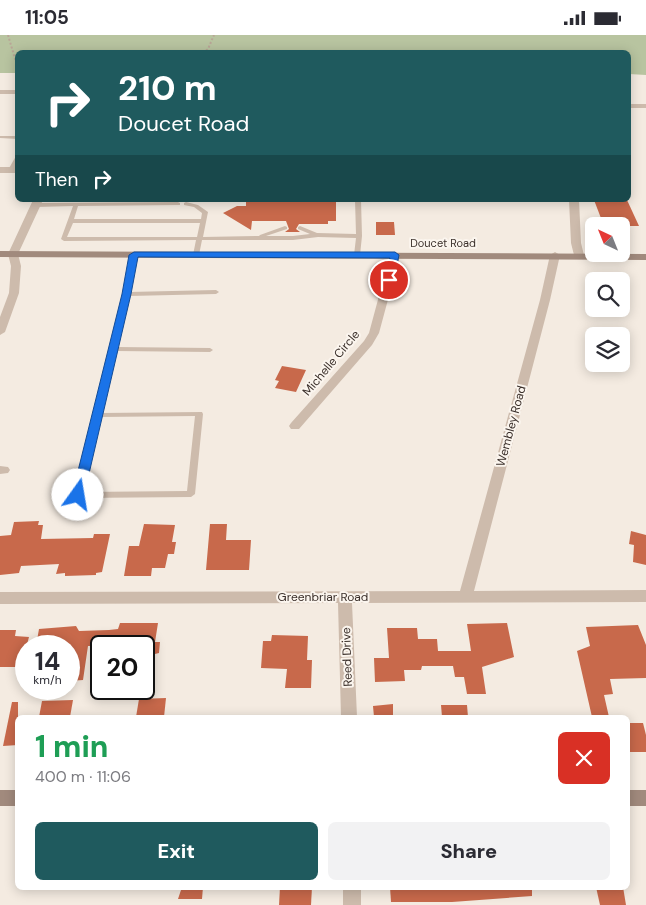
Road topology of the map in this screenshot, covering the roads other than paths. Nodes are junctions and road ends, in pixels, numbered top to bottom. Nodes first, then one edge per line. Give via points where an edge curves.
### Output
1 (0, 92) edge
2 (15, 92) edge
3 (631, 106) edge
4 (646, 106) edge
5 (0, 137) edge
6 (15, 138) edge
7 (0, 171) edge
8 (14, 171) edge
9 (358, 202) edge
10 (574, 202) edge
11 (37, 203) edge
12 (178, 204) dead end
13 (186, 204) dead end
14 (76, 205) junction
15 (70, 221) junction
16 (203, 221) junction
17 (285, 228) dead end
18 (300, 228) dead end
19 (318, 235) junction
20 (359, 236) junction
21 (258, 238) junction
22 (199, 239) junction
23 (0, 254) edge
24 (13, 254) junction
25 (134, 255) junction
26 (196, 255) junction
27 (357, 255) junction
28 (395, 255) junction
29 (555, 255) junction
30 (579, 255) junction
31 (646, 257) edge
32 (216, 291) dead end
33 (126, 294) junction
34 (0, 331) edge
35 (113, 349) junction
36 (210, 350) dead end
37 (97, 415) junction
38 (296, 425) dead end
39 (466, 596) junction
40 (646, 596) edge
41 (345, 597) junction
42 (0, 598) edge
43 (349, 715) edge
44 (630, 798) edge
45 (646, 798) edge
46 (0, 799) edge
47 (15, 799) edge
48 (352, 890) edge
49 (352, 905) edge

1 - 2 street
3 - 4 street
5 - 6 lane
7 - 8 street
9 - 20 lane
10 - 30 street
11 - 14 lane
11 - 24 street
12 - 14 lane
13 - 16 lane via 203,210
14 - 15 lane
15 - 16 lane
15 - 22 lane via 64,239
16 - 22 lane
17 - 21 lane
18 - 19 lane
19 - 20 lane
19 - 21 lane
20 - 27 lane
21 - 22 lane
22 - 26 lane
23 - 24 street, Doucet Road
24 - 25 street, Doucet Road
24 - 34 street via 16,266 14,293
25 - 26 street, Doucet Road
25 - 33 lane
26 - 27 street, Doucet Road
27 - 28 street, Doucet Road
28 - 29 street, Doucet Road
28 - 38 street, Michelle Circle via 374,333
29 - 30 street, Doucet Road
29 - 39 street, Wembley Road
30 - 31 street, Doucet Road
32 - 33 lane
33 - 35 lane
35 - 36 lane
35 - 37 lane
37 - 37 lane via 78,495 191,494 199,414
39 - 40 street, Greenbriar Road
39 - 41 street, Greenbriar Road
41 - 42 street, Greenbriar Road
41 - 43 street, Reed Drive
44 - 45 street
46 - 47 street
48 - 49 street

